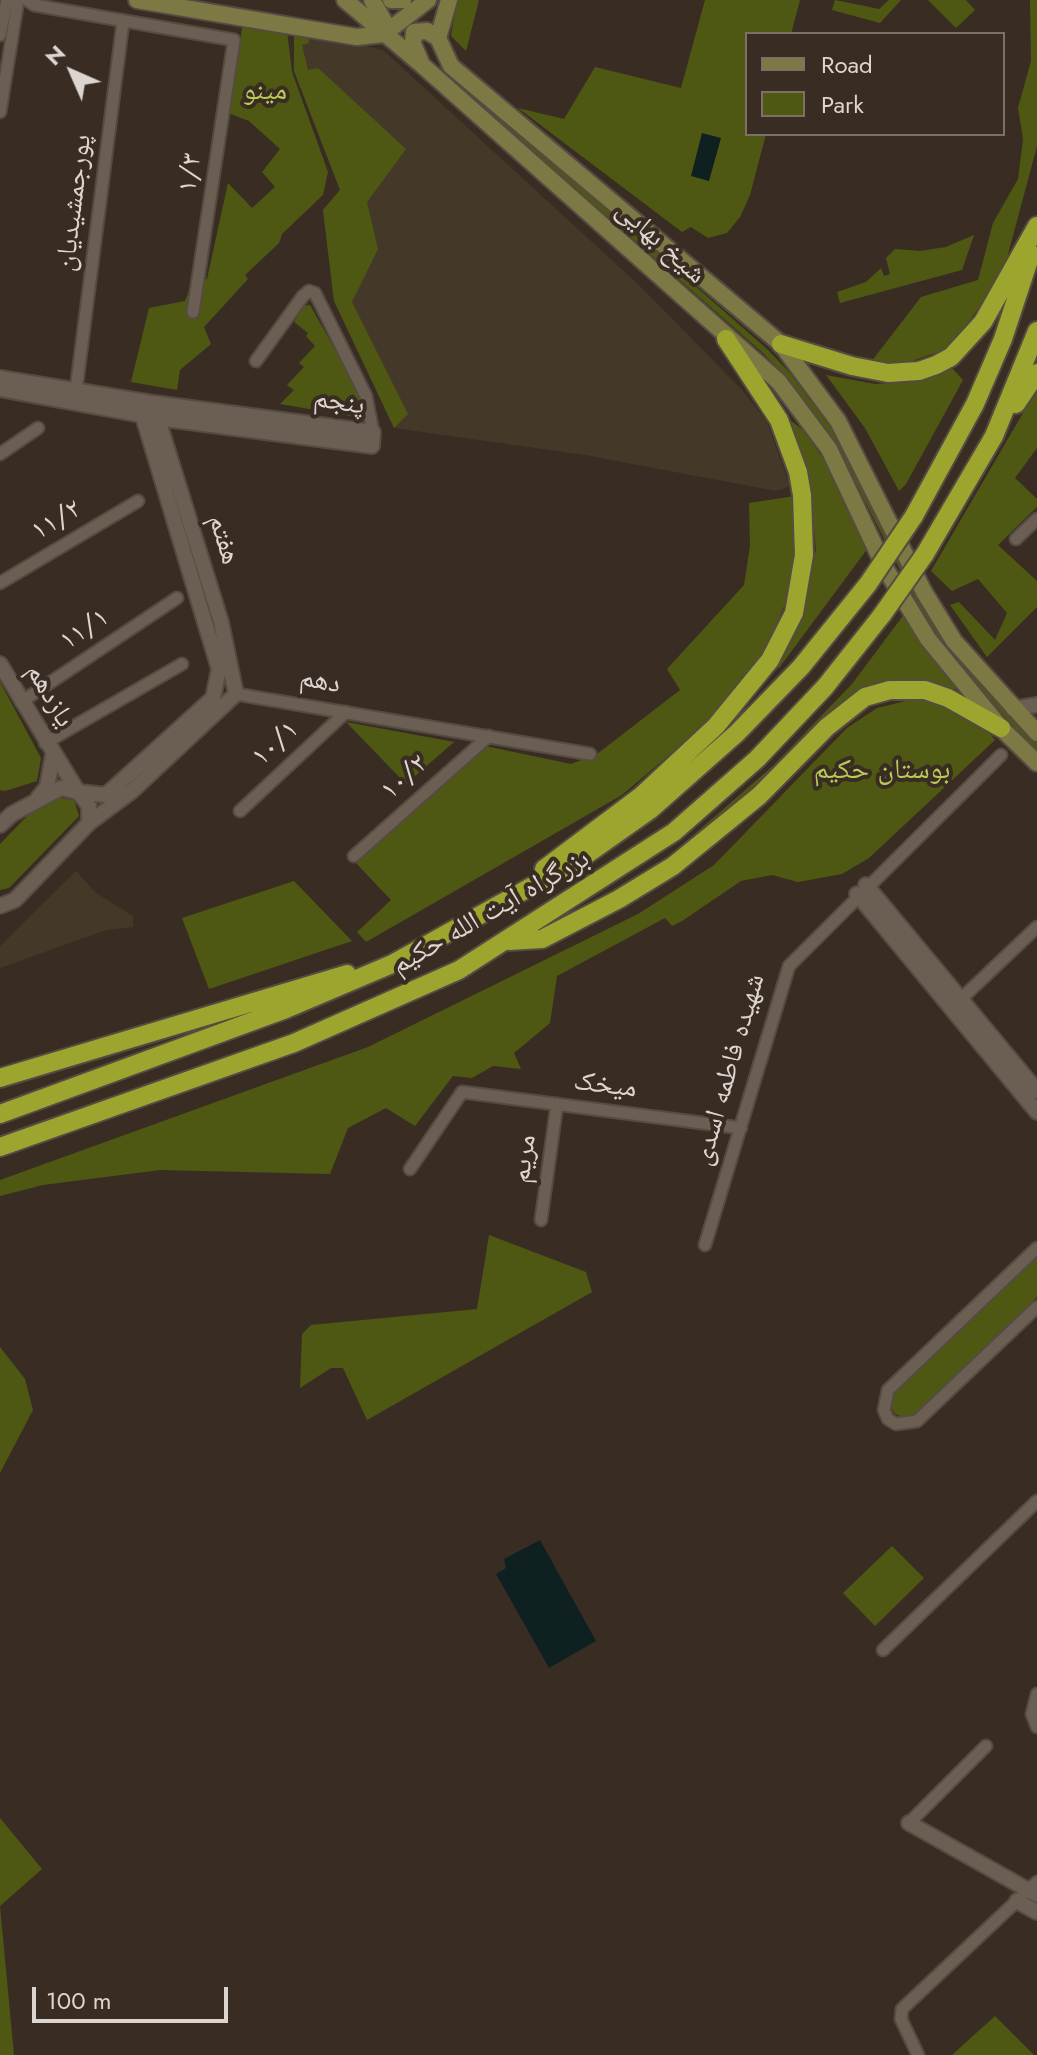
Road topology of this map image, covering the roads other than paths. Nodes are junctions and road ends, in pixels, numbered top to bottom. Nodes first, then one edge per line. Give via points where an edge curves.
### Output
1 (7, 0) edge
2 (18, 0) edge
3 (27, 0) edge
4 (137, 0) edge
5 (345, 0) edge
6 (372, 0) edge
7 (391, 0) edge
8 (403, 0) edge
9 (428, 0) edge
10 (449, 0) edge
11 (123, 22) junction
12 (384, 34) junction
13 (0, 35) edge
14 (438, 38) junction
15 (422, 65) junction
16 (0, 112) edge
17 (1037, 226) edge
18 (1037, 233) edge
19 (193, 312) dead end
20 (1037, 331) edge
21 (726, 339) junction
22 (781, 344) junction
23 (256, 361) dead end
24 (1037, 373) edge
25 (0, 378) edge
26 (0, 389) edge
27 (76, 390) junction
28 (146, 402) junction
29 (151, 417) junction
30 (38, 428) dead end
31 (373, 432) junction
32 (994, 436) junction
33 (0, 454) edge
34 (138, 501) dead end
35 (1037, 519) edge
36 (1016, 539) dead end
37 (0, 583) edge
38 (177, 598) dead end
39 (0, 664) edge
40 (182, 664) dead end
41 (218, 688) junction
42 (236, 694) junction
43 (21, 702) junction
44 (1037, 705) edge
45 (1013, 709) junction
46 (346, 712) junction
47 (1001, 728) junction
48 (1037, 733) edge
49 (489, 736) junction
50 (49, 749) junction
51 (590, 754) dead end
52 (1001, 755) dead end
53 (1037, 763) edge
54 (78, 792) junction
55 (37, 800) junction
56 (240, 811) dead end
57 (89, 823) junction
58 (0, 825) edge
59 (354, 856) dead end
60 (862, 890) junction
61 (15, 900) junction
62 (506, 902) junction
63 (0, 906) edge
64 (0, 918) edge
65 (1037, 927) edge
66 (506, 941) junction
67 (392, 964) junction
68 (961, 999) junction
69 (980, 1032) junction
70 (0, 1078) edge
71 (1037, 1091) edge
72 (557, 1104) junction
73 (1037, 1112) edge
74 (0, 1114) edge
75 (741, 1128) junction
76 (0, 1147) edge
77 (410, 1169) dead end
78 (541, 1220) dead end
79 (705, 1245) dead end
80 (1037, 1248) edge
81 (1037, 1307) edge
82 (1037, 1501) edge
83 (883, 1650) dead end
84 (1037, 1694) edge
85 (1037, 1727) edge
86 (986, 1746) dead end
87 (909, 1823) joint
88 (1030, 1892) edge
89 (1037, 1912) edge
90 (918, 2055) edge

1 - 13 street
2 - 16 street
3 - 11 street
4 - 12 main road via 357,37
5 - 12 main road, شیخ بهایی
6 - 12 main road via 380,10
7 - 8 main road
9 - 12 main road
10 - 14 main road
11 - 19 street, ۱/۳ via 234,40
11 - 27 street, پورجمشیدیان
12 - 15 main road, شیخ بهایی
14 - 15 main road via 427,31 414,32
14 - 22 main road, شیخ بهایی via 451,66
15 - 21 main road, شیخ بهایی
17 - 22 highway via 983,322 951,357 936,365 888,373
18 - 62 highway, بزرگراه آیت الله حکیم, bridge via 975,404 914,516 868,584 801,667 695,772 610,840
20 - 32 highway
21 - 47 main road, شیخ بهایی via 779,382 816,427 885,568 928,639
21 - 62 highway via 779,420 798,472 804,540 794,613 770,660 716,726 641,796
22 - 45 main road, شیخ بهایی via 838,421 954,641
23 - 31 street via 303,296 315,293 366,396
24 - 32 highway
25 - 27 street, پنجم
26 - 29 street
27 - 28 street, پنجم
28 - 29 street, هفتم
28 - 31 street, پنجم
29 - 31 street, پنجم via 372,446
29 - 41 street, هفتم via 216,656
29 - 42 street, هفتم via 221,622
30 - 33 street
32 - 66 highway, بزرگراه آیت الله حکیم, bridge via 925,554 882,615 825,687 757,759 674,832
34 - 37 street, ۱۱/۲
35 - 36 street
38 - 43 street, ۱۱/۱
39 - 43 street, یازدهم
40 - 50 street
41 - 42 street
41 - 54 street via 106,795
42 - 46 street, دهم
42 - 57 street via 132,791
43 - 50 street, یازدهم
44 - 45 street
45 - 48 main road, شیخ بهایی
46 - 49 street, دهم
46 - 56 street, ۱۰/۱
47 - 53 main road, شیخ بهایی
47 - 66 highway via 925,690 890,690 865,697 827,727 759,796 673,866 542,939
49 - 51 street, دهم
49 - 59 street, ۱۰/۲
50 - 54 street, یازدهم
50 - 55 street via 47,787
52 - 60 street, شهیده فاطمه اسدی
54 - 55 street via 61,788
54 - 57 street, یازدهم via 89,806
55 - 58 street
57 - 61 street
60 - 68 street
60 - 69 street
60 - 75 street, شهیده فاطمه اسدی via 789,966
61 - 63 street
61 - 64 street
62 - 67 highway, بزرگراه آیت الله حکیم
65 - 68 street
66 - 76 highway, بزرگراه آیت الله حکیم via 459,970 294,1043
67 - 70 highway via 313,982
67 - 74 highway, بزرگراه آیت الله حکیم via 286,1009
68 - 69 street
69 - 71 street
69 - 73 street
72 - 75 street, میخک
72 - 77 street, میخک via 462,1092
72 - 78 street, مریم
75 - 79 street, شهیده فاطمه اسدی
80 - 81 street via 888,1390 888,1419 896,1424 917,1421
82 - 83 street
84 - 85 street via 1032,1714
86 - 87 street
87 - 88 street
88 - 89 street
88 - 90 street via 902,2009

